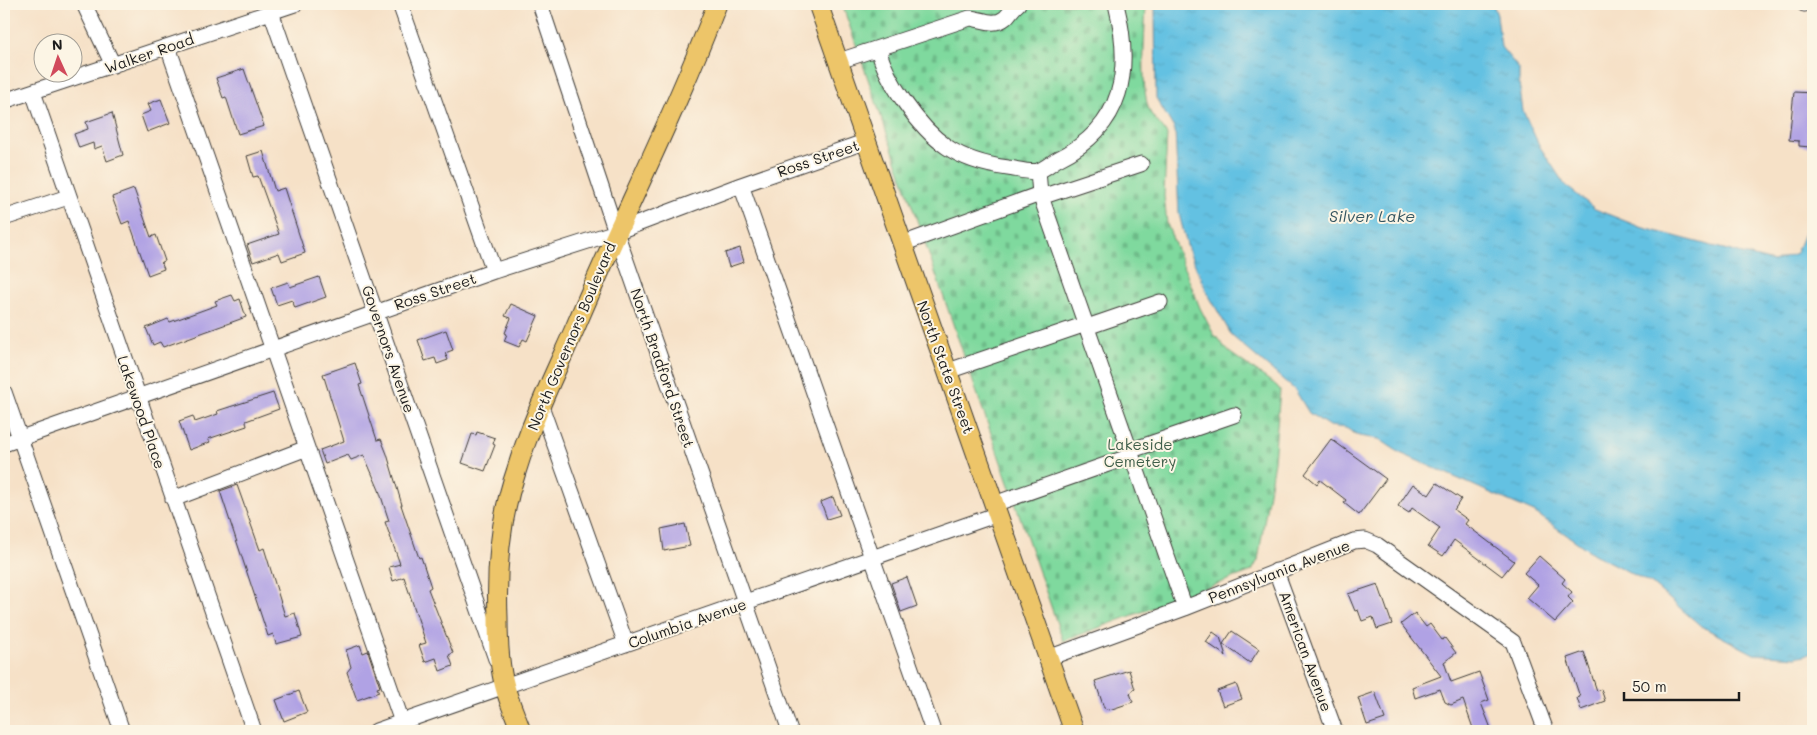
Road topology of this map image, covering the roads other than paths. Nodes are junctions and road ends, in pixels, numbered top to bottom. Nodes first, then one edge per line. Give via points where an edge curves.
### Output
1 (84, 4) edge
2 (295, 4) edge
3 (400, 4) edge
4 (540, 4) edge
5 (717, 4) edge
6 (818, 4) edge
7 (1018, 4) edge
8 (1116, 4) edge
9 (271, 12) junction
10 (168, 47) junction
11 (878, 49) junction
12 (839, 61) junction
13 (113, 65) junction
14 (33, 92) junction
15 (4, 101) edge
16 (867, 141) junction
17 (1141, 164) dead end
18 (1038, 171) junction
19 (741, 184) junction
20 (68, 196) junction
21 (1041, 196) junction
22 (4, 218) edge
23 (616, 232) junction
24 (902, 244) junction
25 (494, 271) junction
26 (1160, 302) dead end
27 (377, 312) junction
28 (1087, 326) junction
29 (273, 349) junction
30 (948, 371) junction
31 (4, 392) edge
32 (137, 397) junction
33 (541, 406) junction
34 (1234, 414) dead end
35 (19, 438) junction
36 (4, 444) edge
37 (307, 448) junction
38 (1130, 454) junction
39 (173, 499) junction
40 (996, 509) junction
41 (872, 558) junction
42 (1276, 571) junction
43 (745, 602) junction
44 (1185, 608) junction
45 (626, 644) junction
46 (1048, 658) junction
47 (505, 686) junction
48 (402, 722) junction
49 (122, 731) edge
50 (254, 731) edge
51 (376, 731) edge
52 (521, 731) edge
53 (790, 731) edge
54 (932, 731) edge
55 (1074, 731) edge
56 (1335, 731) edge
57 (1546, 731) edge

1 - 13 street
2 - 9 street, Walker Road
3 - 25 street
4 - 23 street, North Bradford Street
5 - 23 main road, North Governors Boulevard via 677,102
6 - 12 main road, North State Street
7 - 11 street via 1005,19 997,22 970,18
8 - 18 street via 1123,30 1125,61 1124,76 1111,109 1081,146
9 - 10 street, Walker Road
9 - 27 street, Governors Avenue
10 - 13 street, Walker Road
10 - 29 street
11 - 12 street
11 - 18 street via 902,98 946,146 982,163
12 - 16 main road, North State Street
13 - 14 street, Walker Road
14 - 15 street, Walker Road
14 - 20 street, Lakewood Place
16 - 19 street, Ross Street
16 - 24 main road, North State Street
17 - 21 street
18 - 21 street
19 - 23 street, Ross Street
19 - 41 street
20 - 22 street
20 - 32 street, Lakewood Place
21 - 24 street
21 - 28 street
23 - 25 street, Ross Street
23 - 33 main road, North Governors Boulevard
23 - 43 street, North Bradford Street
24 - 30 main road, North State Street
25 - 27 street, Ross Street
26 - 28 street
27 - 29 street, Ross Street
27 - 47 street, Governors Avenue
28 - 30 street
28 - 38 street
29 - 32 street, Ross Street
29 - 37 street
30 - 40 main road, North State Street
31 - 35 street
32 - 35 street, Ross Street
32 - 39 street, Lakewood Place
33 - 45 street
33 - 47 main road, North Governors Boulevard via 515,472 500,549 498,622
34 - 38 street, Columbia Avenue
35 - 36 street, Ross Street
35 - 49 street
37 - 39 street
37 - 48 street
38 - 40 street, Columbia Avenue
38 - 44 street
39 - 50 street, Lakewood Place
40 - 41 street, Columbia Avenue
40 - 46 main road, North State Street
41 - 43 street, Columbia Avenue
41 - 54 street
42 - 44 street, Pennsylvania Avenue
42 - 56 street, American Avenue
42 - 57 street, Pennsylvania Avenue via 1354,541 1365,540 1377,545 1507,635 1513,642
43 - 45 street, Columbia Avenue
43 - 53 street, North Bradford Street
44 - 46 street, Pennsylvania Avenue
45 - 47 street, Columbia Avenue
46 - 55 main road, North State Street
47 - 48 street, Columbia Avenue
47 - 52 main road, North Governors Boulevard
48 - 51 street, Columbia Avenue

